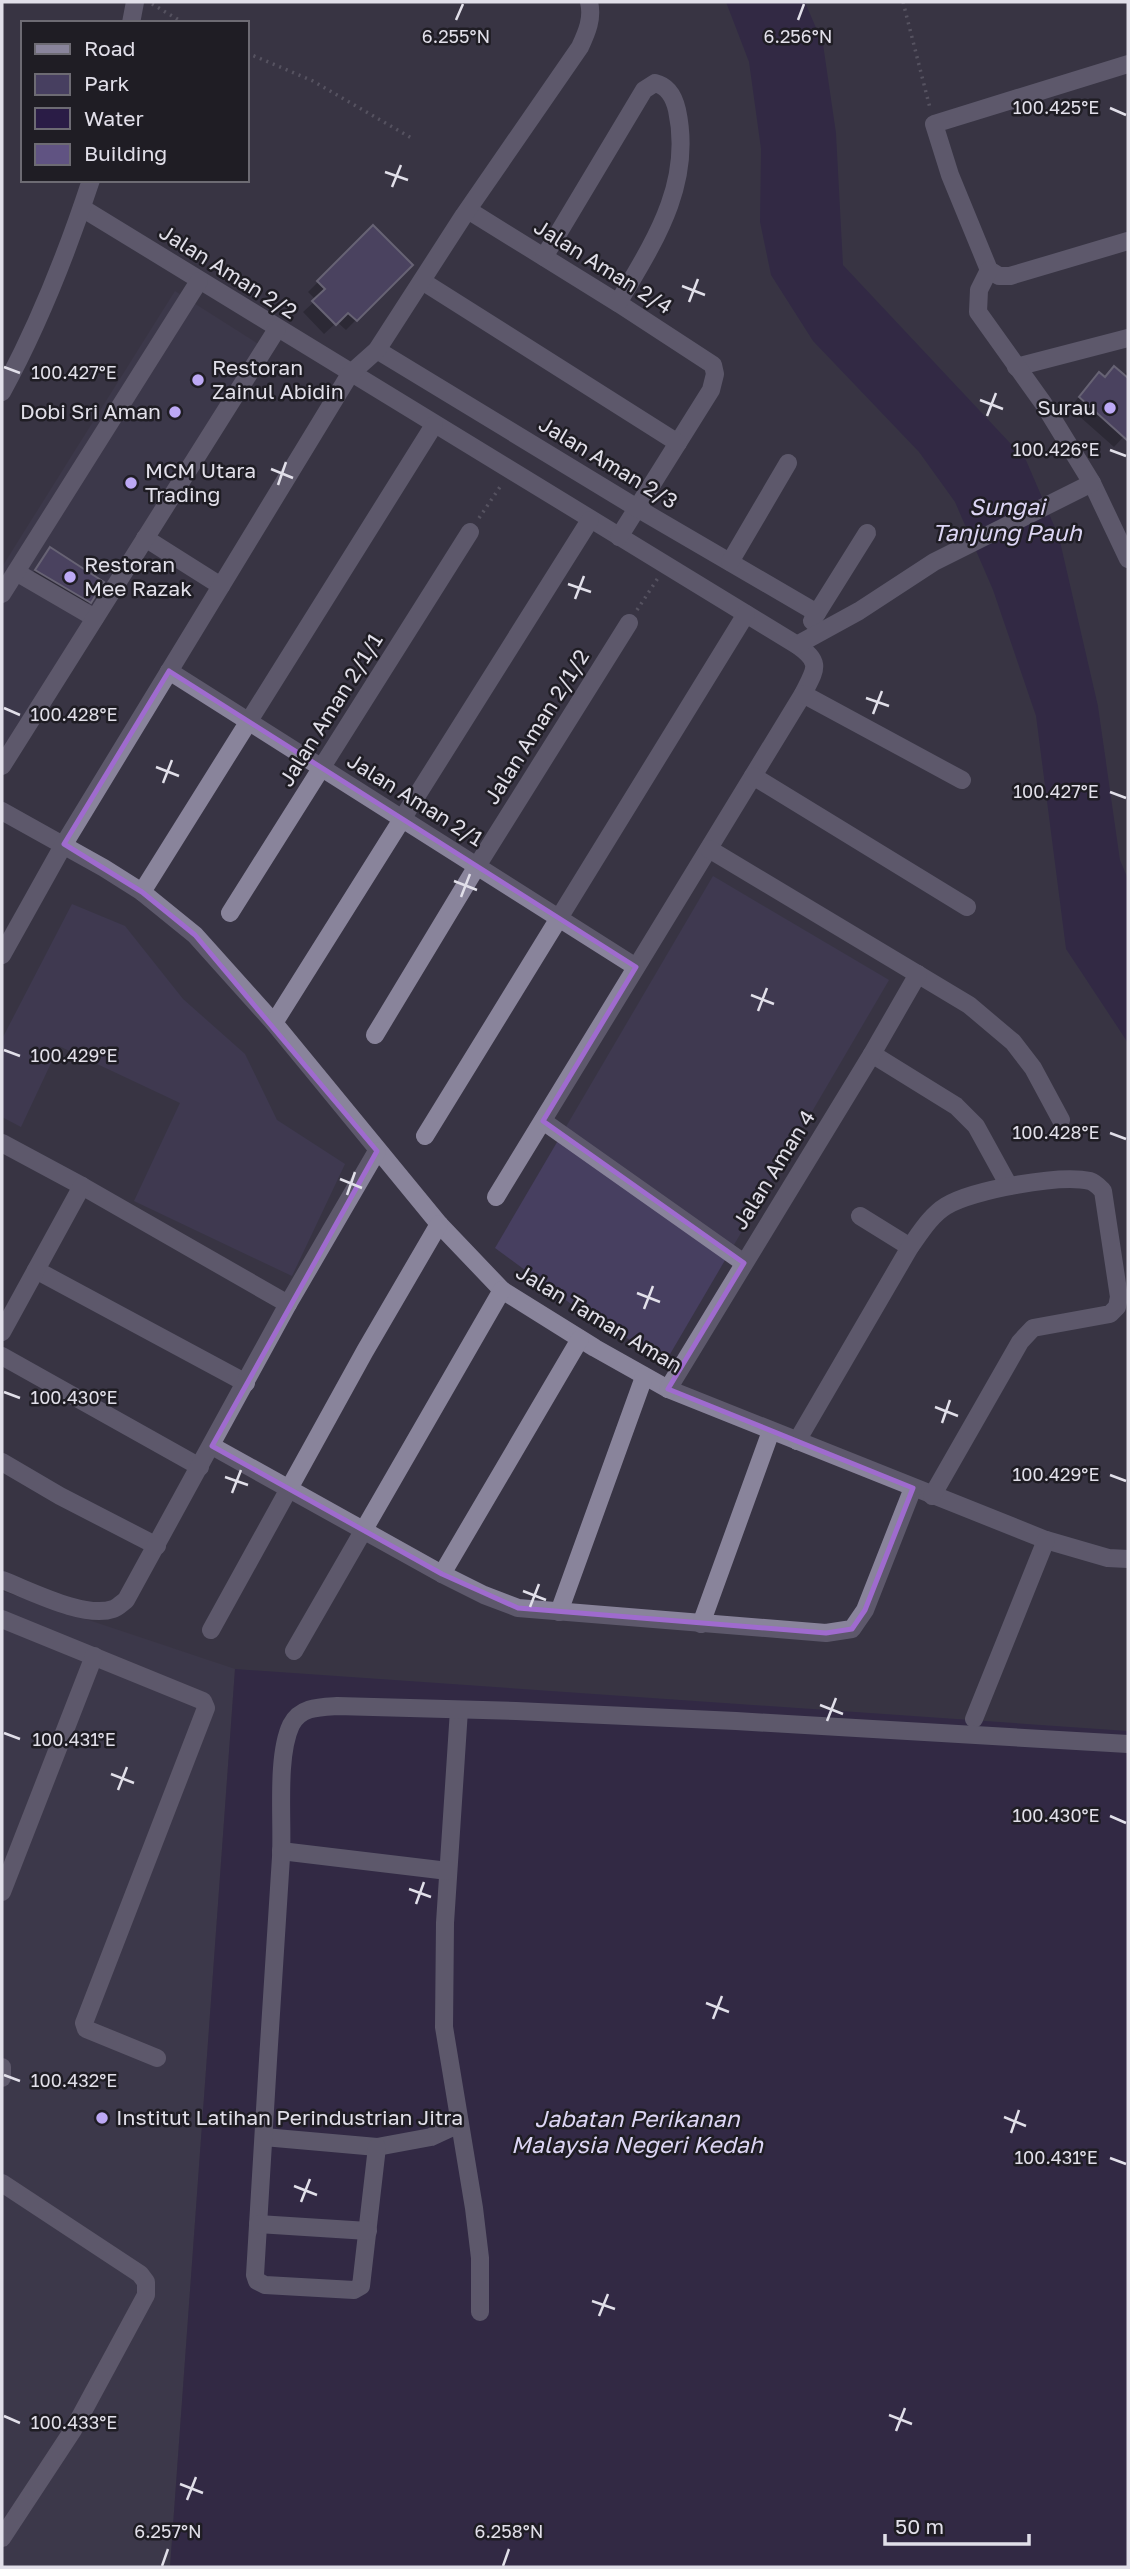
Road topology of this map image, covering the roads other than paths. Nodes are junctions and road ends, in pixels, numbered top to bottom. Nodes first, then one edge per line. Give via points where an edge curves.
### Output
1 (135, 2) edge
2 (589, 2) edge
3 (131, 21) edge
4 (1128, 64) edge
5 (90, 182) edge
6 (82, 208) junction
7 (468, 210) junction
8 (1128, 241) edge
9 (544, 257) junction
10 (989, 270) junction
11 (200, 281) junction
12 (422, 281) junction
13 (618, 303) junction
14 (277, 329) junction
15 (1128, 338) edge
16 (377, 350) junction
17 (1016, 367) junction
18 (350, 374) junction
19 (2, 392) edge
20 (434, 425) junction
21 (678, 443) junction
22 (788, 463) dead end
23 (1083, 486) junction
24 (638, 508) junction
25 (590, 520) junction
26 (470, 532) road end
27 (867, 533) dead end
28 (619, 537) junction
29 (145, 538) junction
30 (1128, 559) edge
31 (730, 562) junction
32 (16, 572) junction
33 (221, 586) junction
34 (2, 594) edge
35 (817, 613) junction
36 (746, 614) junction
37 (95, 618) junction
38 (629, 624) road end
39 (797, 645) junction
40 (169, 671) junction
41 (803, 694) junction
42 (249, 722) junction
43 (2, 766) edge
44 (321, 768) junction
45 (753, 776) junction
46 (962, 780) dead end
47 (2, 811) edge
48 (402, 819) junction
49 (64, 845) junction
50 (709, 849) junction
51 (477, 866) junction
52 (142, 892) junction
53 (967, 907) dead end
54 (230, 913) dead end
55 (559, 918) junction
56 (2, 955) edge
57 (636, 967) junction
58 (918, 974) junction
59 (274, 1023) junction
60 (375, 1035) dead end
61 (873, 1054) junction
62 (1061, 1120) dead end
63 (542, 1121) junction
64 (425, 1136) dead end
65 (2, 1144) edge
66 (377, 1151) junction
67 (82, 1186) junction
68 (1009, 1186) junction
69 (496, 1197) dead end
70 (860, 1216) dead end
71 (439, 1223) junction
72 (910, 1247) junction
73 (744, 1263) junction
74 (36, 1270) junction
75 (502, 1290) junction
76 (288, 1304) junction
77 (2, 1332) edge
78 (580, 1339) junction
79 (2, 1356) edge
80 (644, 1377) junction
81 (246, 1383) junction
82 (668, 1389) junction
83 (771, 1431) junction
84 (797, 1441) junction
85 (212, 1446) junction
86 (2, 1462) edge
87 (200, 1467) junction
88 (913, 1488) junction
89 (288, 1489) junction
90 (932, 1496) junction
91 (363, 1530) junction
92 (1046, 1540) junction
93 (157, 1546) junction
94 (1128, 1559) edge
95 (442, 1574) junction
96 (2, 1580) edge
97 (559, 1612) junction
98 (2, 1619) edge
99 (701, 1624) junction
100 (211, 1630) dead end
101 (294, 1651) dead end
102 (94, 1656) junction
103 (459, 1710) junction
104 (974, 1719) dead end
105 (1128, 1744) edge
106 (281, 1851) junction
107 (448, 1871) junction
108 (2, 1892) edge
109 (157, 2058) dead end
110 (2, 2067) edge
111 (2, 2078) edge
112 (460, 2124) junction
113 (264, 2137) junction
114 (377, 2147) junction
115 (2, 2183) edge
116 (258, 2224) junction
117 (368, 2231) junction
118 (480, 2312) dead end
119 (2, 2538) edge

1 - 3 street
2 - 7 street via 588,29 580,47
4 - 10 street via 934,124
5 - 6 street
6 - 11 street, Jalan Aman 2/2
6 - 19 street via 47,298
7 - 9 street, Jalan Aman 2/4
7 - 12 street
8 - 10 street via 1010,276
9 - 13 street, Jalan Aman 2/4
9 - 13 street via 644,90 654,83 666,87 679,122 674,195 661,228
10 - 17 street via 979,290 978,312
11 - 14 street, Jalan Aman 2/2
11 - 32 street
12 - 16 street
12 - 21 street
13 - 21 street, Jalan Aman 2/4 via 713,365 711,390
14 - 18 street, Jalan Aman 2/2
14 - 29 street
15 - 17 street
16 - 18 street
16 - 24 street, Jalan Aman 2/3
17 - 23 street via 1043,403
18 - 20 street, Jalan Aman 2/2
18 - 33 street
20 - 25 street, Jalan Aman 2/2
20 - 42 street
21 - 24 street
22 - 31 street
23 - 30 street
23 - 39 street via 934,562
24 - 28 street
24 - 31 street, Jalan Aman 2/3
25 - 28 street, Jalan Aman 2/2
25 - 48 street
26 - 44 street, Jalan Aman 2/1/1
27 - 35 street
28 - 36 street, Jalan Aman 2/2
29 - 33 street
29 - 37 street
31 - 35 street, Jalan Aman 2/3
32 - 34 street
32 - 37 street
33 - 40 street
35 - 39 street
36 - 39 street, Jalan Aman 2/2
36 - 55 street
37 - 43 street
38 - 51 street, Jalan Aman 2/1/2
39 - 41 street via 816,663
40 - 42 street, Jalan Aman 2/1
40 - 49 street
41 - 45 street
41 - 46 street
42 - 44 street, Jalan Aman 2/1
42 - 52 street
44 - 48 street, Jalan Aman 2/1
44 - 54 street, Jalan Aman 2/1/1
45 - 50 street
45 - 53 street
47 - 49 street, Jalan Taman Aman
48 - 51 street, Jalan Aman 2/1
48 - 59 street
49 - 52 street, Jalan Taman Aman
49 - 56 street
50 - 57 street
50 - 58 street
51 - 55 street, Jalan Aman 2/1
51 - 60 street, Jalan Aman 2/1/2
52 - 59 street, Jalan Taman Aman via 195,935
55 - 57 street, Jalan Aman 2/1
55 - 64 street
57 - 63 street
58 - 61 street, Jalan Aman 4
58 - 62 street via 968,1005 1013,1042
59 - 66 street, Jalan Taman Aman
61 - 68 street via 963,1112 976,1126
61 - 73 street, Jalan Aman 4
63 - 69 street
63 - 73 street
65 - 67 street
66 - 71 street, Jalan Taman Aman
66 - 76 street
67 - 74 street
67 - 76 street
68 - 72 street via 943,1207
68 - 90 street via 1070,1179 1097,1185 1103,1191 1117,1307 1110,1314 1034,1328 1020,1342
70 - 72 street
71 - 75 street, Jalan Taman Aman
71 - 89 street
72 - 84 street
73 - 82 street, Jalan Aman 4
74 - 77 street
74 - 81 street
75 - 78 street, Jalan Taman Aman
75 - 91 street
76 - 81 street
78 - 80 street, Jalan Taman Aman
78 - 95 street
79 - 87 street
80 - 82 street, Jalan Taman Aman
80 - 97 street
81 - 85 street
82 - 83 street, Jalan Taman Aman
83 - 84 street, Jalan Taman Aman
83 - 99 street
84 - 88 street, Jalan Taman Aman
85 - 87 street
85 - 89 street
86 - 93 street
87 - 93 street
88 - 90 street, Jalan Taman Aman
88 - 99 street via 865,1610 852,1629 827,1633
89 - 91 street
89 - 100 street
90 - 92 street, Jalan Taman Aman
91 - 95 street
91 - 101 street
92 - 94 street, Jalan Taman Aman via 1108,1558
92 - 104 street
93 - 96 street via 126,1600 114,1609 82,1608
95 - 97 street via 519,1608
97 - 99 street
98 - 102 street
102 - 108 street
102 - 109 street via 203,1701 206,1708 84,2023 86,2029
103 - 105 street
103 - 106 street via 337,1706 302,1712 292,1723 284,1759
103 - 107 street
106 - 107 street
106 - 113 street
107 - 112 street via 444,2027
110 - 111 street
112 - 114 street via 431,2137
112 - 118 street via 480,2258
113 - 114 street
113 - 116 street
114 - 117 street
115 - 119 street via 140,2274 146,2295 73,2430
116 - 117 street
116 - 117 street via 255,2275 265,2285 354,2290 361,2286

